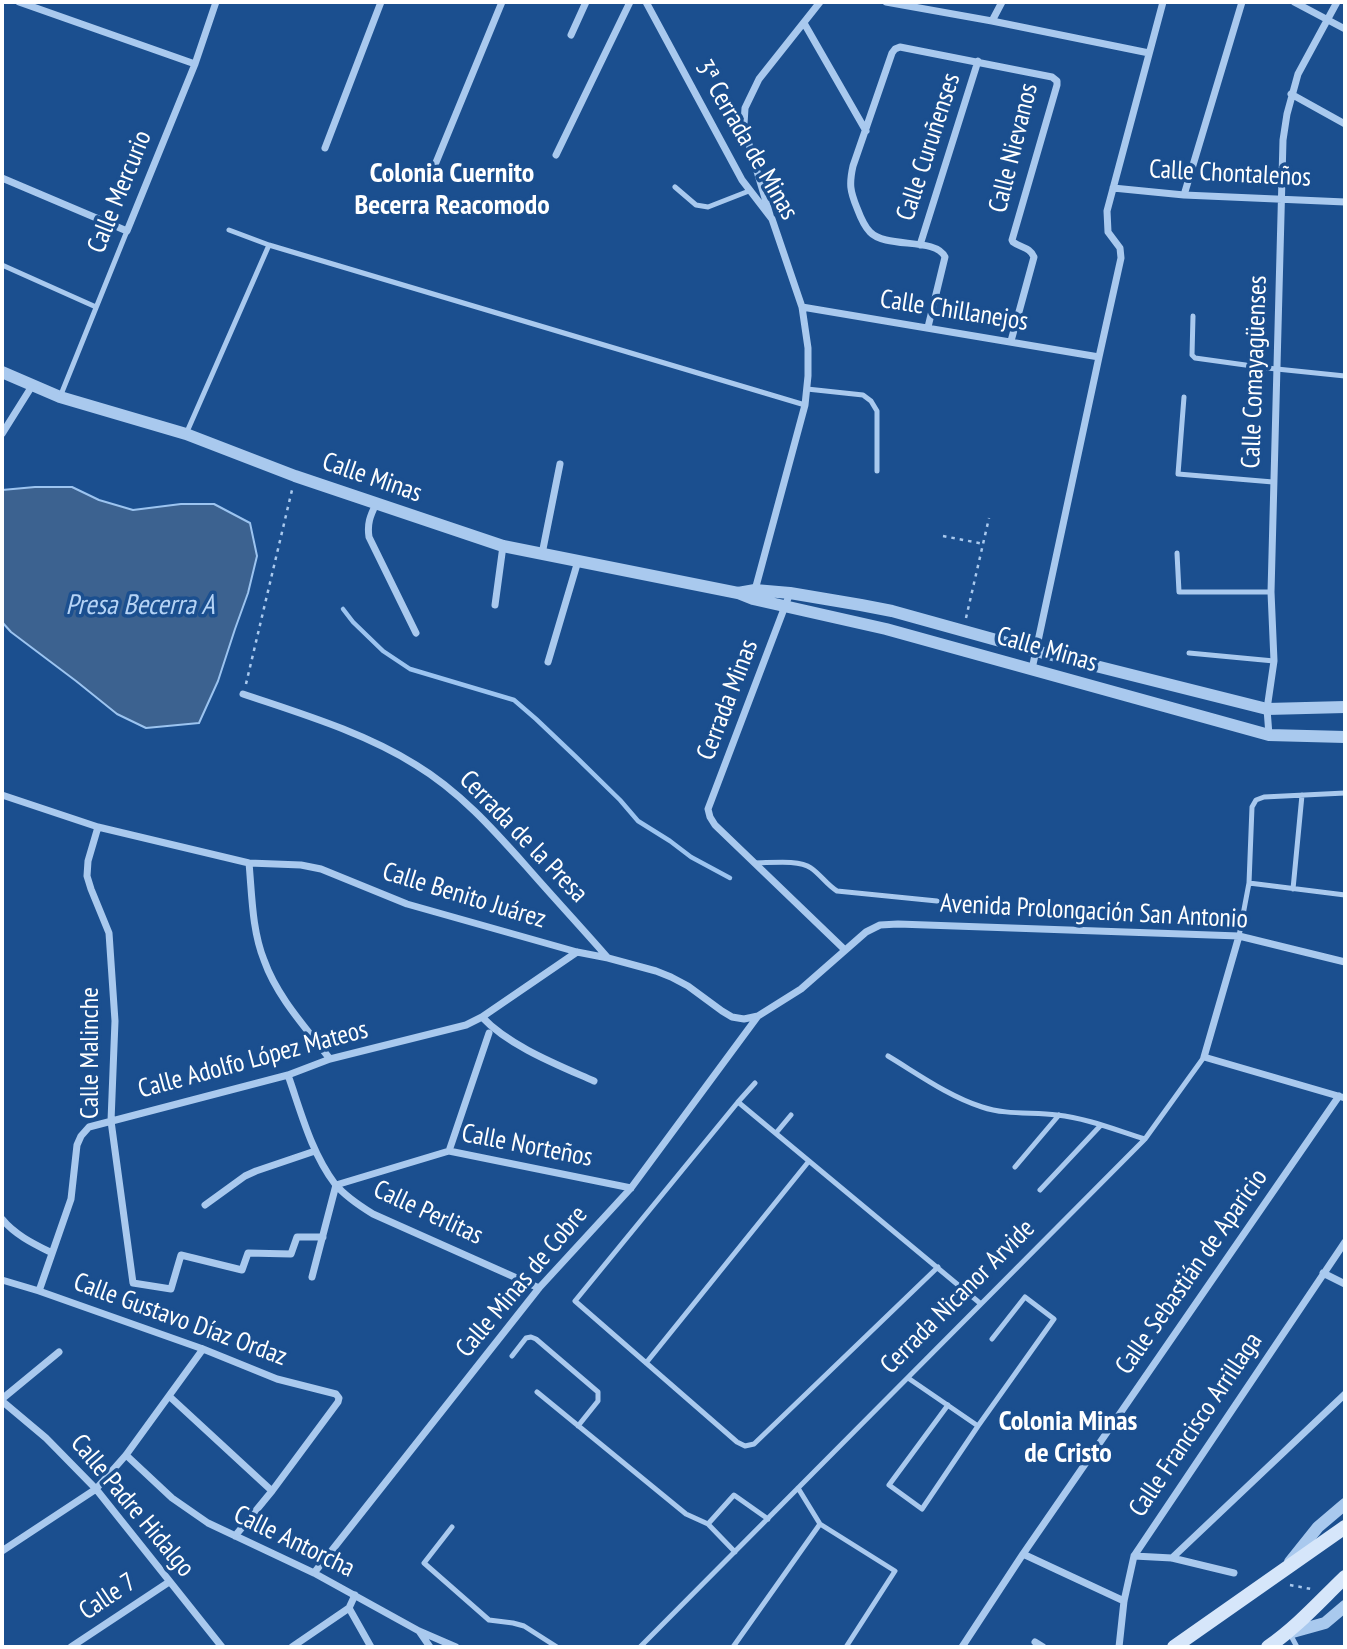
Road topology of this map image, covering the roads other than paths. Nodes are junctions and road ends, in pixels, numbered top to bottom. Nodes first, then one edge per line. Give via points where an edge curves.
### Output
1 (19, 2) edge
2 (216, 2) edge
3 (381, 2) edge
4 (502, 2) edge
5 (586, 2) edge
6 (630, 2) edge
7 (646, 2) edge
8 (820, 2) edge
9 (886, 2) edge
10 (1002, 2) edge
11 (1163, 2) edge
12 (1242, 2) edge
13 (1294, 2) edge
14 (1337, 2) edge
15 (905, 3) edge
16 (1328, 19) junction
17 (992, 21) junction
18 (803, 23) junction
19 (1345, 29) edge
20 (571, 34) dead end
21 (1149, 54) junction
22 (978, 61) junction
23 (195, 64) junction
24 (1291, 94) junction
25 (1345, 124) edge
26 (866, 131) junction
27 (325, 148) dead end
28 (556, 155) dead end
29 (430, 177) dead end
30 (2, 178) edge
31 (675, 187) dead end
32 (1113, 188) junction
33 (749, 191) junction
34 (1184, 195) junction
35 (1282, 199) junction
36 (1345, 202) edge
37 (772, 219) junction
38 (229, 230) dead end
39 (127, 231) junction
40 (920, 245) junction
41 (269, 246) junction
42 (2, 265) edge
43 (96, 307) junction
44 (802, 307) junction
45 (1193, 316) dead end
46 (928, 327) junction
47 (1012, 341) junction
48 (1098, 357) junction
49 (1276, 369) junction
50 (2, 372) edge
51 (1345, 376) edge
52 (32, 386) junction
53 (807, 388) junction
54 (60, 397) junction
55 (1184, 397) dead end
56 (805, 405) junction
57 (2, 434) edge
58 (186, 434) junction
59 (560, 464) dead end
60 (877, 471) dead end
61 (1273, 482) junction
62 (376, 504) junction
63 (503, 546) junction
64 (1177, 553) dead end
65 (542, 554) junction
66 (579, 561) junction
67 (755, 590) junction
68 (1271, 592) junction
69 (738, 593) junction
70 (788, 599) junction
71 (495, 604) dead end
72 (416, 634) dead end
73 (1036, 651) junction
74 (1189, 653) dead end
75 (1274, 661) junction
76 (548, 662) dead end
77 (1032, 669) junction
78 (243, 694) road end
79 (1345, 707) edge
80 (1268, 709) junction
81 (1269, 735) junction
82 (1345, 737) edge
83 (1345, 793) edge
84 (2, 795) edge
85 (1302, 795) junction
86 (98, 827) junction
87 (248, 863) junction
88 (754, 863) junction
89 (1249, 883) junction
90 (1293, 889) junction
91 (1345, 895) edge
92 (937, 901) dead end
93 (1239, 936) junction
94 (845, 950) junction
95 (578, 952) junction
96 (608, 958) junction
97 (1345, 961) edge
98 (758, 1016) junction
99 (482, 1017) junction
100 (489, 1033) dead end
101 (888, 1056) dead end
102 (1204, 1058) junction
103 (330, 1059) junction
104 (288, 1075) junction
105 (593, 1081) dead end
106 (755, 1083) dead end
107 (1342, 1097) edge
108 (738, 1102) junction
109 (790, 1115) dead end
110 (1059, 1115) junction
111 (111, 1121) junction
112 (1101, 1125) junction
113 (776, 1133) junction
114 (1145, 1139) junction
115 (315, 1151) junction
116 (449, 1151) junction
117 (809, 1161) junction
118 (1016, 1167) dead end
119 (336, 1185) junction
120 (631, 1188) junction
121 (1040, 1190) dead end
122 (205, 1205) dead end
123 (2, 1219) edge
124 (323, 1237) junction
125 (1345, 1242) edge
126 (52, 1253) junction
127 (938, 1267) junction
128 (1323, 1273) junction
129 (312, 1277) dead end
130 (2, 1280) edge
131 (1345, 1284) edge
132 (540, 1288) junction
133 (39, 1291) junction
134 (981, 1304) junction
135 (992, 1339) dead end
136 (203, 1349) junction
137 (60, 1352) dead end
138 (512, 1356) dead end
139 (646, 1363) junction
140 (908, 1378) junction
141 (537, 1392) dead end
142 (1345, 1394) edge
143 (169, 1396) junction
144 (2, 1400) edge
145 (948, 1405) junction
146 (578, 1426) junction
147 (978, 1426) junction
148 (126, 1455) junction
149 (798, 1488) junction
150 (96, 1489) junction
151 (272, 1491) junction
152 (1345, 1504) edge
153 (768, 1519) junction
154 (708, 1524) junction
155 (820, 1524) junction
156 (452, 1527) dead end
157 (1345, 1527) edge
158 (235, 1536) junction
159 (2, 1551) edge
160 (735, 1552) junction
161 (1023, 1554) junction
162 (1134, 1556) junction
163 (1171, 1558) junction
164 (314, 1573) junction
165 (1234, 1573) dead end
166 (1282, 1576) junction
167 (1345, 1577) edge
168 (169, 1582) junction
169 (355, 1595) junction
170 (1124, 1601) junction
171 (1345, 1606) edge
172 (349, 1608) junction
173 (419, 1630) junction
174 (1289, 1633) junction
175 (1035, 1642) dead end
176 (304, 1644) edge
177 (735, 1644) edge
178 (71, 1647) edge
179 (222, 1647) edge
180 (292, 1647) edge
181 (371, 1647) edge
182 (430, 1647) edge
183 (456, 1647) edge
184 (557, 1647) edge
185 (642, 1647) edge
186 (746, 1647) edge
187 (846, 1647) edge
188 (962, 1647) edge
189 (1043, 1647) edge
190 (1119, 1647) edge
191 (1174, 1647) edge
192 (1268, 1647) edge
193 (1297, 1647) edge

1 - 23 street
2 - 23 street, Calle Mercurio
3 - 27 street
4 - 29 street
5 - 20 street
6 - 28 street
7 - 33 street, 3ª Cerrada de Minas
8 - 18 street
9 - 15 street
10 - 17 street
11 - 21 street
12 - 34 street
13 - 16 street
14 - 16 street, Calle Comayagüenses
15 - 17 street
16 - 19 street
16 - 24 street, Calle Comayagüenses
17 - 21 street
18 - 26 street
18 - 37 street via 759,79 746,108 744,124
21 - 32 street
22 - 26 street, Calle Curuñenses via 895,49
22 - 40 street, Calle Curuñenses
22 - 47 street, Calle Nievanos via 1057,81 1012,240 1034,257
23 - 39 street, Calle Mercurio
24 - 25 street
24 - 35 street, Calle Comayagüenses via 1283,140
26 - 40 street, Calle Curuñenses via 850,179 850,191 863,221 879,239
30 - 39 street
31 - 33 lane via 696,205 708,207
32 - 34 street, Calle Chontaleños
32 - 48 street via 1107,224 1121,258
33 - 37 street, 3ª Cerrada de Minas
34 - 35 street, Calle Chontaleños
35 - 36 street, Calle Chontaleños
35 - 49 street, Calle Comayagüenses
37 - 44 street, 3ª Cerrada de Minas
38 - 41 lane
39 - 43 lane, Calle Mercurio
40 - 46 street, Calle Curuñenses via 939,249 945,257
41 - 56 lane
41 - 58 lane
42 - 43 lane
43 - 54 lane, Calle Mercurio
44 - 46 street, Calle Chillanejos
44 - 53 street, 3ª Cerrada de Minas
45 - 49 lane via 1195,358
46 - 47 street, Calle Chillanejos
47 - 48 street, Calle Chillanejos
48 - 73 street
49 - 51 lane
49 - 61 street, Calle Comayagüenses
50 - 52 street, Calle Minas
52 - 54 street, Calle Minas
52 - 57 street
53 - 56 street, 3ª Cerrada de Minas
53 - 60 lane via 872,401 877,411
54 - 58 street, Calle Minas
55 - 61 lane via 1178,474
56 - 67 street, 3ª Cerrada de Minas
58 - 62 street, Calle Minas
59 - 65 street
61 - 68 street, Calle Comayagüenses
62 - 63 street, Calle Minas
62 - 72 street via 369,518 369,537
63 - 65 street, Calle Minas
63 - 71 street
64 - 68 lane via 1179,592
65 - 66 street, Calle Minas
66 - 69 street, Calle Minas
66 - 76 street
67 - 69 street, Calle Minas
67 - 70 street, Calle Minas
68 - 75 street, Calle Comayagüenses
69 - 70 street, Calle Minas via 753,599
70 - 73 street, Calle Minas via 861,605
70 - 77 street, Calle Minas
70 - 88 street, Cerrada Minas via 708,809 715,825
73 - 77 street
73 - 80 street, Calle Minas
74 - 75 lane
75 - 80 street, Calle Comayagüenses
77 - 81 street, Calle Minas
78 - 96 street, Cerrada de la Presa via 329,723 418,766 458,795 496,833
79 - 80 street, Calle Minas
80 - 81 street, Calle Comayagüenses
81 - 82 street, Calle Minas
83 - 85 lane
84 - 86 street, Calle Benito Juárez
85 - 89 lane via 1256,800
85 - 90 lane
86 - 87 street, Calle Benito Juárez
86 - 111 street, Calle Malinche via 87,876 109,933 111,951 115,1021
87 - 95 street, Calle Benito Juárez via 321,869 407,904
87 - 103 street via 255,929 264,960 280,992
88 - 92 lane via 807,865 837,891
88 - 94 street
89 - 90 lane
89 - 93 lane
90 - 91 lane
93 - 94 street, Avenida Prolongación San Antonio via 898,924 880,925
93 - 97 street, Avenida Prolongación San Antonio
93 - 102 street, Cerrada Nicanor Arvide
94 - 98 street via 801,989
95 - 96 street, Calle Benito Juárez
95 - 99 street, Calle Adolfo López Mateos
96 - 98 street, Calle Benito Juárez via 671,977 732,1017
98 - 120 street, Calle Minas de Cobre
99 - 103 street, Calle Adolfo López Mateos
99 - 105 street via 493,1029 532,1052
100 - 116 street
101 - 110 lane via 960,1099 985,1108
102 - 107 street
102 - 114 lane, Cerrada Nicanor Arvide
103 - 104 street, Calle Adolfo López Mateos
104 - 111 street, Calle Adolfo López Mateos
104 - 115 street, Calle Perlitas
106 - 108 lane
107 - 161 street, Calle Sebastián de Aparicio
108 - 113 lane
108 - 139 lane via 575,1301
109 - 113 lane
110 - 112 lane
110 - 118 lane
111 - 124 street, Calle Malinche via 133,1283 171,1289 181,1255 242,1270 248,1253 291,1254 297,1237
111 - 126 street, Calle Adolfo López Mateos via 89,1127 81,1136 71,1199
112 - 114 lane
112 - 121 lane
113 - 117 lane
114 - 134 lane, Cerrada Nicanor Arvide
115 - 119 street, Calle Perlitas
115 - 122 street via 245,1176
116 - 119 street, Calle Norteños
116 - 120 street, Calle Norteños
117 - 127 lane
117 - 139 lane
119 - 124 street
119 - 132 street, Calle Perlitas via 373,1214
120 - 132 street, Calle Minas de Cobre
123 - 126 street via 23,1238
124 - 129 street
125 - 128 street, Calle Francisco Arrillaga
126 - 133 street, Calle Adolfo López Mateos
127 - 134 lane
127 - 139 lane via 754,1444 737,1442
128 - 131 street
128 - 162 street, Calle Francisco Arrillaga
130 - 133 street, Calle Gustavo Díaz Ordaz
132 - 164 street, Calle Minas de Cobre
133 - 136 street, Calle Gustavo Díaz Ordaz
134 - 140 lane, Cerrada Nicanor Arvide
135 - 147 lane via 1025,1297 1055,1319
136 - 143 street
136 - 151 street, Calle Gustavo Díaz Ordaz via 277,1379 332,1391 339,1398
137 - 144 street
138 - 146 lane via 526,1338 536,1339 598,1392 598,1401
140 - 145 lane
140 - 149 lane, Cerrada Nicanor Arvide
141 - 146 lane
142 - 163 street
143 - 148 street
143 - 151 street
144 - 150 street, Calle Padre Hidalgo
145 - 147 lane
145 - 147 lane via 889,1485 922,1509
146 - 154 lane via 686,1514
148 - 150 street
148 - 158 street, Calle Antorcha via 190,1512
149 - 153 lane, Cerrada Nicanor Arvide
149 - 155 lane
150 - 159 street
150 - 168 street, Calle Padre Hidalgo
151 - 158 street
152 - 166 street via 1318,1527
153 - 154 lane via 734,1495
153 - 160 lane, Cerrada Nicanor Arvide
154 - 160 lane
155 - 177 lane
155 - 187 lane via 895,1571
156 - 184 lane via 424,1563 489,1620 524,1626
157 - 166 main road
158 - 164 street, Calle Antorcha
160 - 185 lane, Cerrada Nicanor Arvide
161 - 170 street
161 - 188 street, Calle Sebastián de Aparicio
162 - 163 street
162 - 170 street, Calle Francisco Arrillaga
163 - 165 street
164 - 169 street, Calle Antorcha
166 - 191 main road
167 - 174 main road
168 - 178 street, Calle 7
168 - 179 street, Calle Padre Hidalgo
169 - 172 street
169 - 173 street, Calle Antorcha
170 - 190 street, Calle Francisco Arrillaga
171 - 174 street via 1325,1623
172 - 176 street
172 - 181 street
173 - 182 street
173 - 183 street, Calle Antorcha
174 - 192 main road
174 - 193 lane
175 - 189 street
176 - 180 street
177 - 186 lane

